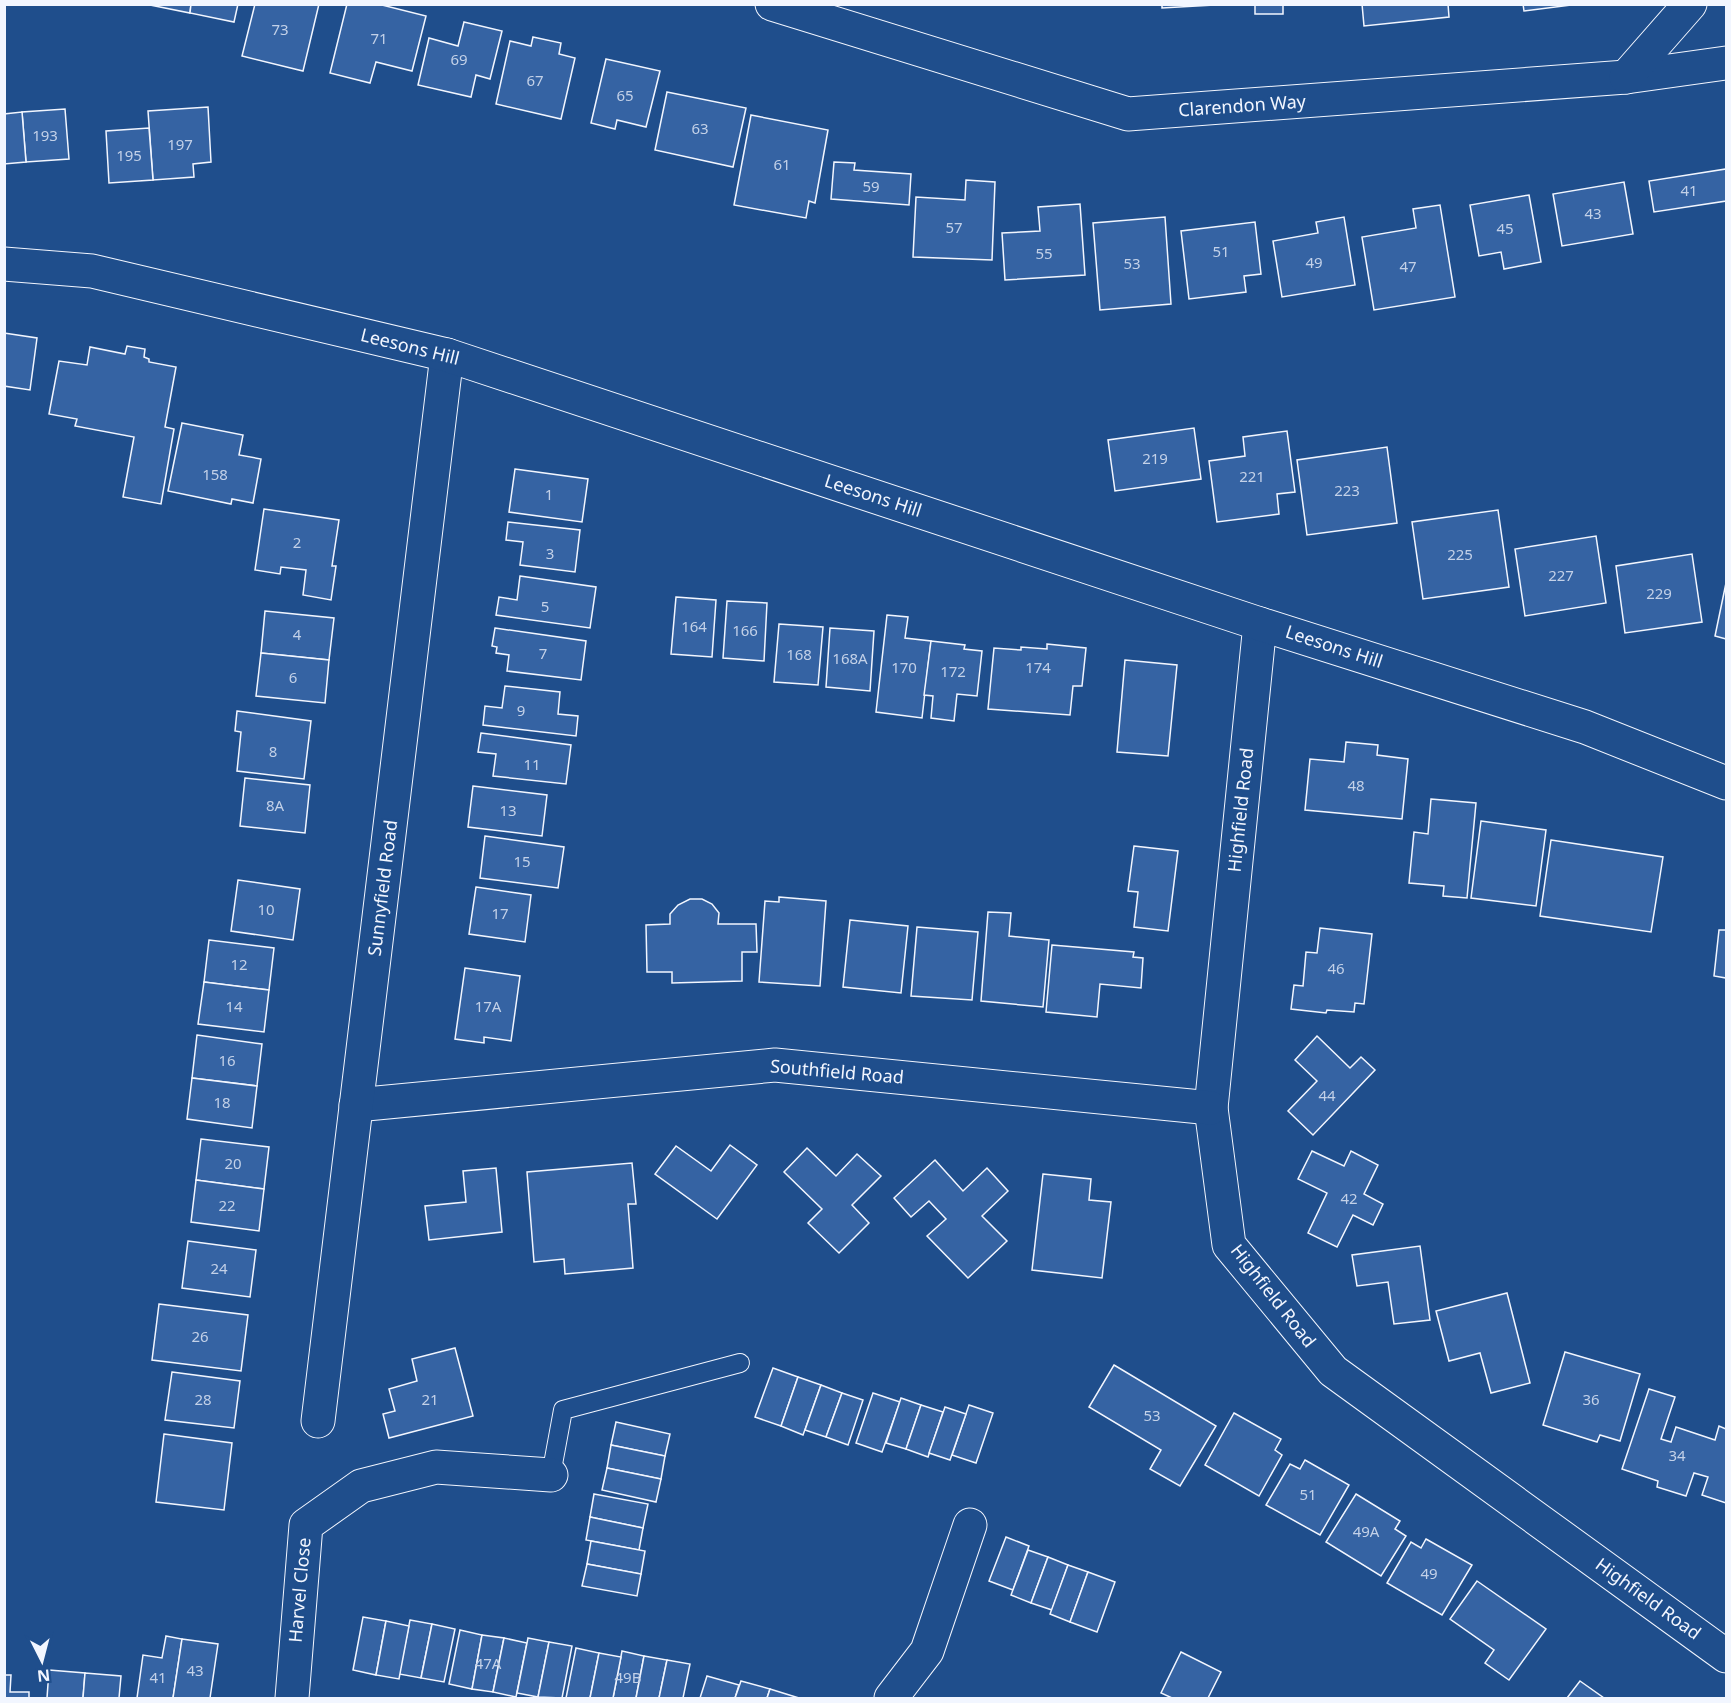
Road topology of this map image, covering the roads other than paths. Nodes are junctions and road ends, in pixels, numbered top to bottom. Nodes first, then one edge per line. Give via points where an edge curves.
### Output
1 (772, 4) edge
2 (1690, 4) edge
3 (1726, 63) edge
4 (1626, 77) junction
5 (4, 264) edge
6 (447, 355) junction
7 (1260, 624) junction
8 (1726, 783) edge
9 (356, 1106) junction
10 (1211, 1108) junction
11 (740, 1363) dead end
12 (318, 1421) dead end
13 (551, 1475) joint
14 (970, 1525) dead end
15 (1726, 1656) edge
16 (292, 1698) edge
17 (891, 1698) edge

1 - 4 street, Clarendon Way via 1128,114
2 - 4 street
3 - 4 street, Clarendon Way
5 - 6 street, Leesons Hill via 93,271
6 - 7 street, Leesons Hill
6 - 9 street, Sunnyfield Road
7 - 8 street, Leesons Hill via 1585,727
7 - 10 street, Highfield Road
9 - 10 street, Southfield Road via 775,1065
9 - 12 street, Sunnyfield Road
10 - 15 street, Highfield Road via 1229,1245 1333,1371
11 - 13 lane via 563,1410
13 - 16 street, Harvel Close via 436,1467 361,1486 306,1525
14 - 17 street via 927,1651

